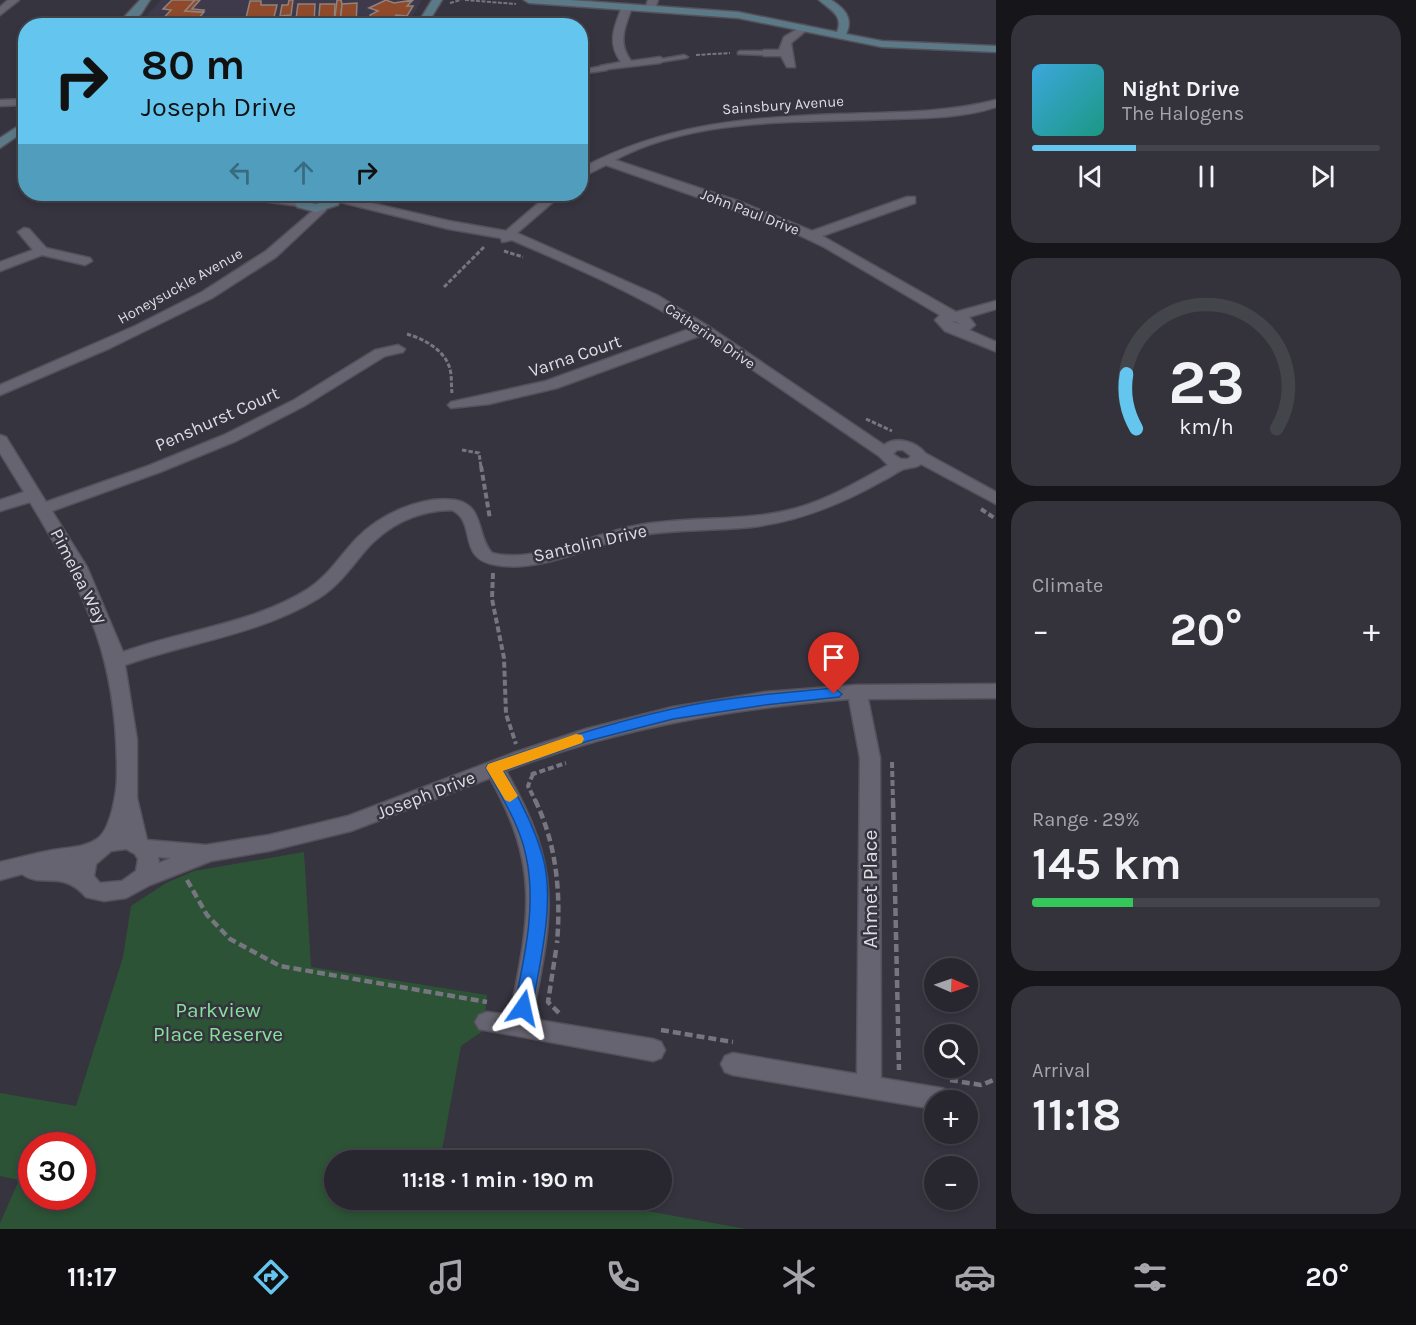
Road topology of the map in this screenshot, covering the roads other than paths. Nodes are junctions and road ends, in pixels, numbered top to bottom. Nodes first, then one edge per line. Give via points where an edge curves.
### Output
1 (14, 0) edge
2 (137, 0) edge
3 (145, 0) edge
4 (437, 0) edge
5 (529, 0) edge
6 (824, 0) edge
7 (652, 4) edge
8 (627, 7) junction
9 (0, 12) edge
10 (129, 17) joint
11 (425, 18) edge
12 (804, 28) junction
13 (834, 36) junction
14 (929, 47) junction
15 (996, 49) edge
16 (740, 53) road end
17 (764, 53) joint
18 (783, 53) junction
19 (996, 56) edge
20 (684, 57) road end
21 (660, 60) joint
22 (628, 64) junction
23 (791, 65) dead end
24 (604, 68) joint
25 (588, 71) edge
26 (0, 103) edge
27 (996, 103) edge
28 (18, 107) edge
29 (18, 124) edge
30 (18, 129) edge
31 (15, 131) junction
32 (0, 144) edge
33 (604, 160) junction
34 (588, 169) edge
35 (911, 200) dead end
36 (303, 201) edge
37 (329, 201) edge
38 (548, 201) edge
39 (301, 226) junction
40 (24, 232) dead end
41 (811, 236) junction
42 (509, 237) junction
43 (41, 251) junction
44 (85, 261) dead end
45 (0, 267) edge
46 (992, 307) edge
47 (957, 322) junction
48 (703, 329) junction
49 (996, 347) edge
50 (398, 349) dead end
51 (0, 390) edge
52 (456, 405) road end
53 (0, 440) edge
54 (899, 457) junction
55 (996, 499) edge
56 (38, 501) junction
57 (0, 506) edge
58 (115, 658) junction
59 (996, 691) edge
60 (857, 692) junction
61 (494, 768) junction
62 (127, 798) junction
63 (140, 846) junction
64 (100, 848) junction
65 (209, 853) junction
66 (9, 870) edge
67 (83, 878) junction
68 (144, 878) junction
69 (521, 1018) junction
70 (487, 1022) dead end
71 (652, 1039) road end
72 (738, 1054) road end
73 (869, 1076) junction
74 (943, 1089) road end

1 - 9 street
2 - 3 street
2 - 10 street
3 - 10 street
4 - 11 street
5 - 8 street
6 - 13 street via 842,13 845,22
7 - 8 street
7 - 12 street
8 - 22 street via 615,41
12 - 13 street
12 - 18 street via 787,40
13 - 14 street
14 - 15 street
14 - 19 street
16 - 17 lane
17 - 18 street
18 - 23 street
20 - 21 lane
21 - 22 street
22 - 24 street
24 - 25 lane
26 - 28 street
27 - 33 street, Sainsbury Avenue via 959,113 734,123 648,141
29 - 31 street
30 - 31 street
31 - 32 street
33 - 34 street, Sainsbury Avenue
33 - 41 street, John Paul Drive via 751,210
35 - 41 street
36 - 39 street
37 - 39 street, Honeysuckle Avenue
37 - 42 street, Catherine Drive via 373,207 481,237
38 - 42 street
39 - 51 street, Honeysuckle Avenue via 272,253 235,278 150,325
40 - 43 street
41 - 47 street, John Paul Drive
42 - 48 street, Catherine Drive via 528,250 560,257 652,298
43 - 44 street
43 - 45 street
46 - 47 street
47 - 49 street, John Paul Drive
48 - 52 street, Varna Court via 558,385
48 - 54 street, Catherine Drive via 852,430
50 - 56 street, Penshurst Court via 380,353 299,403 230,438 154,470
53 - 56 street, Pimelea Way
54 - 55 street, Catherine Drive via 967,483
54 - 58 street, Santolin Drive via 870,482 844,497 769,519 638,530 555,553 496,560 477,547 472,518 464,509 447,505 420,509 381,526 332,579 287,609
56 - 57 street, Penshurst Court
56 - 58 street, Pimelea Way via 89,589
58 - 62 street, Pimelea Way via 127,740
59 - 60 street, Joseph Drive
60 - 61 street, Joseph Drive via 765,699 673,714 586,736
60 - 73 street, Ahmet Place via 870,758
61 - 65 street, Joseph Drive via 351,823
61 - 69 street via 513,802 534,856 539,904
62 - 63 street, Pimelea Way
62 - 64 street, Pimelea Way
63 - 64 street via 128,842
63 - 65 street, Joseph Drive
63 - 68 street via 149,862
64 - 66 street
64 - 67 street via 82,870
65 - 68 street, Joseph Drive
66 - 67 street via 58,872
67 - 68 street via 94,891 115,894
69 - 70 street
69 - 71 street
72 - 73 street
73 - 74 street

